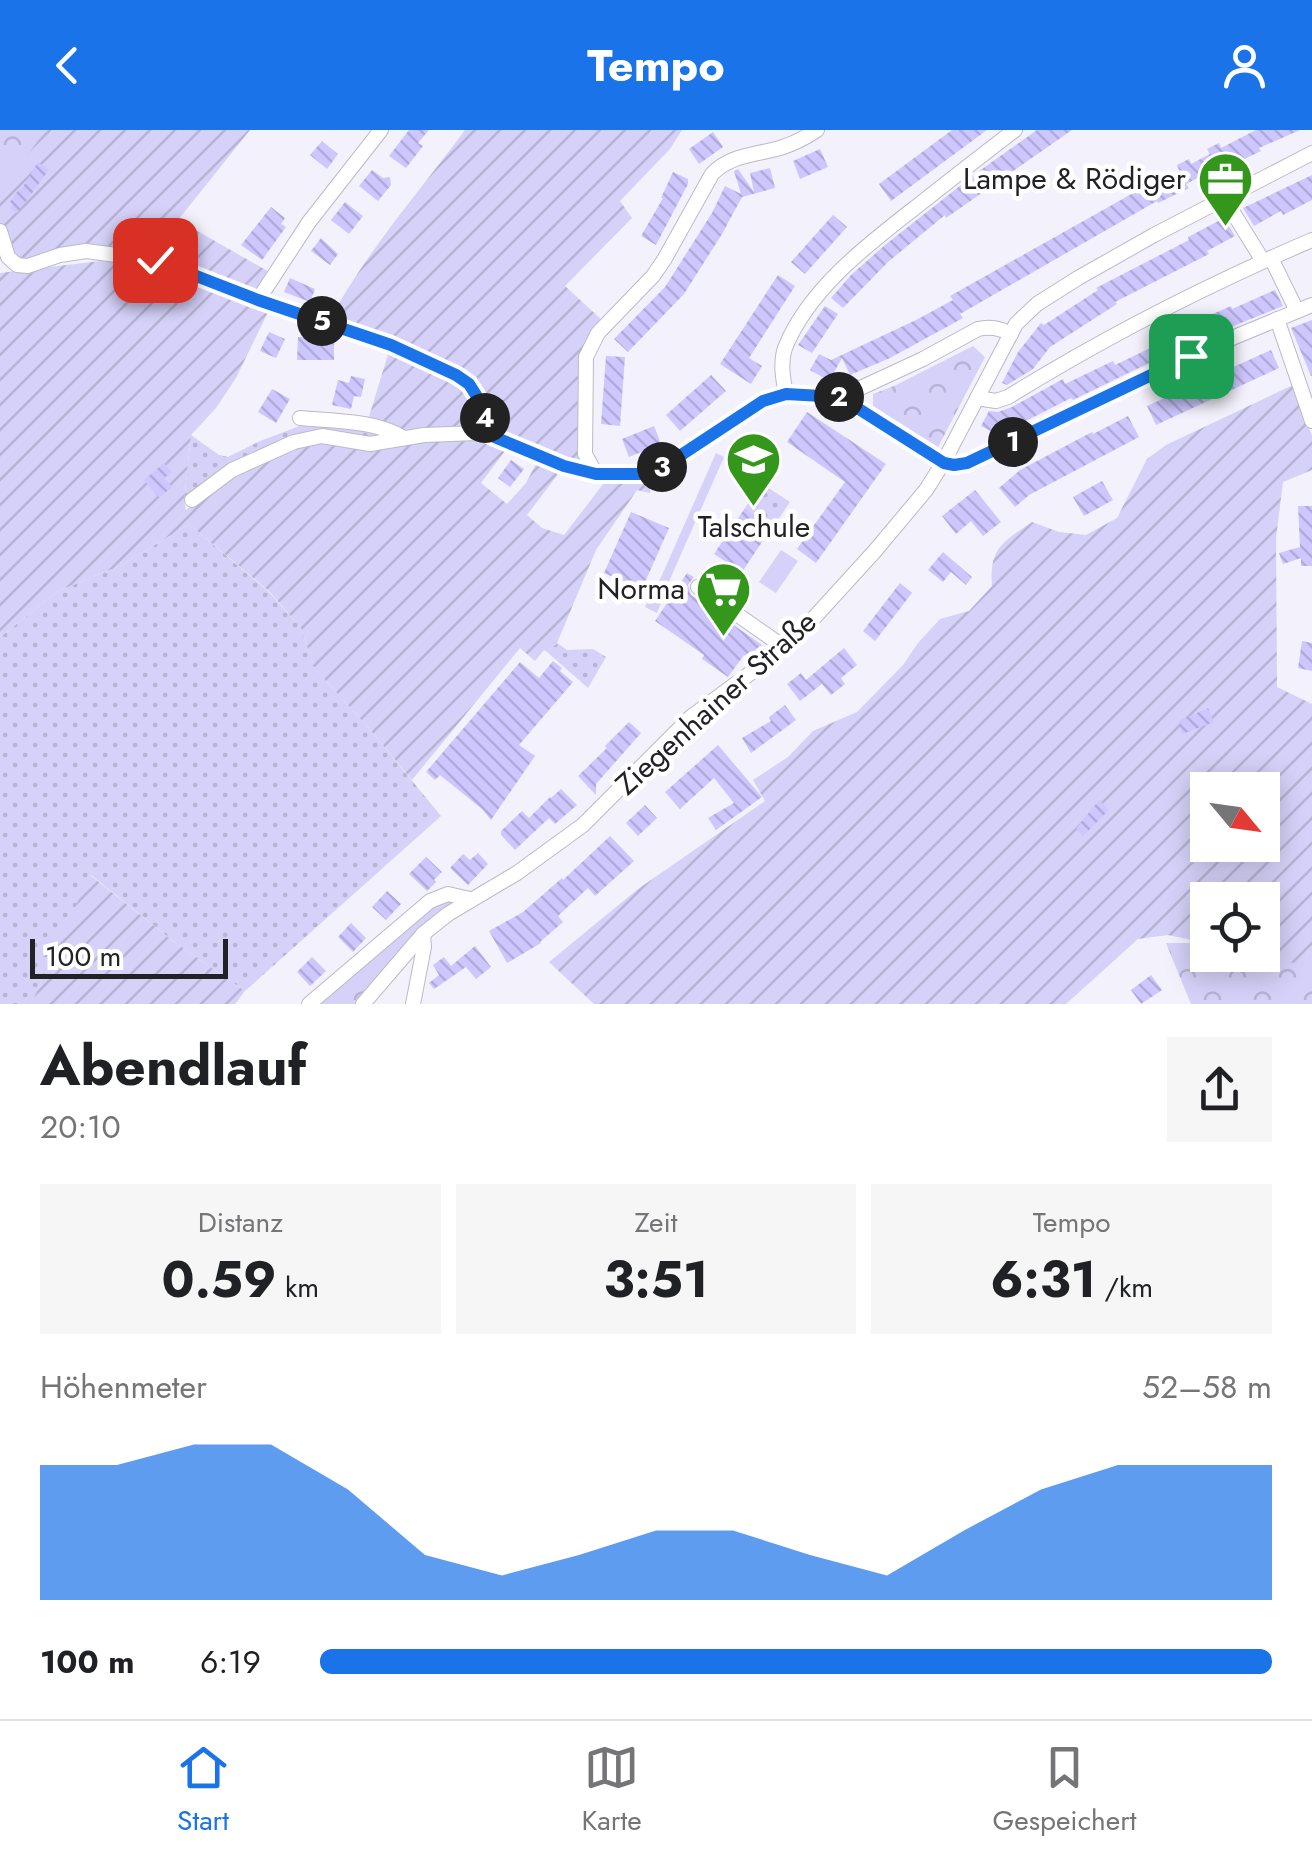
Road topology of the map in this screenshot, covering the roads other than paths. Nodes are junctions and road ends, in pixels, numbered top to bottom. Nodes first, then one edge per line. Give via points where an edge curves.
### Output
1 (381, 130) edge
2 (817, 130) edge
3 (1015, 130) edge
4 (1312, 153) edge
5 (1224, 198) junction
6 (0, 231) edge
7 (1312, 240) edge
8 (1267, 260) junction
9 (258, 300) junction
10 (1305, 308) edge
11 (1277, 320) junction
12 (1010, 334) junction
13 (786, 394) junction
14 (840, 397) junction
15 (977, 398) junction
16 (300, 418) dead end
17 (1312, 421) edge
18 (492, 436) junction
19 (404, 438) junction
20 (944, 463) junction
21 (596, 474) junction
22 (192, 500) dead end
23 (698, 587) dead end
24 (785, 648) junction
25 (470, 899) junction
26 (423, 934) junction
27 (309, 1004) edge
28 (363, 1004) edge
29 (413, 1004) edge

1 - 9 street
2 - 21 street via 720,166 653,276 598,333 586,357 586,454
3 - 13 street via 872,241 830,282 784,351
4 - 5 street, Ziegenhainer Straße
5 - 8 street
5 - 12 street, Ziegenhainer Straße via 1078,278 1028,312
6 - 9 street via 17,264 86,251 123,254
7 - 8 street
8 - 10 street
8 - 15 street via 1126,328 1008,397
9 - 18 street via 391,345 456,375 476,395
10 - 11 street
11 - 17 street
11 - 20 street via 967,463
12 - 14 street via 978,329
12 - 15 street, Ziegenhainer Straße
13 - 14 street
13 - 21 street via 763,401 647,474
14 - 20 street
15 - 20 street, Ziegenhainer Straße
16 - 19 street via 363,424
18 - 19 street
18 - 21 street
19 - 22 street via 294,442 232,470
20 - 24 street, Ziegenhainer Straße
23 - 24 street
24 - 25 street, Ziegenhainer Straße via 691,718 567,838
25 - 26 street, Ziegenhainer Straße
25 - 27 street, Ziegenhainer Straße via 448,894 430,901
26 - 28 street, Ziegenhainer Straße
26 - 29 street

